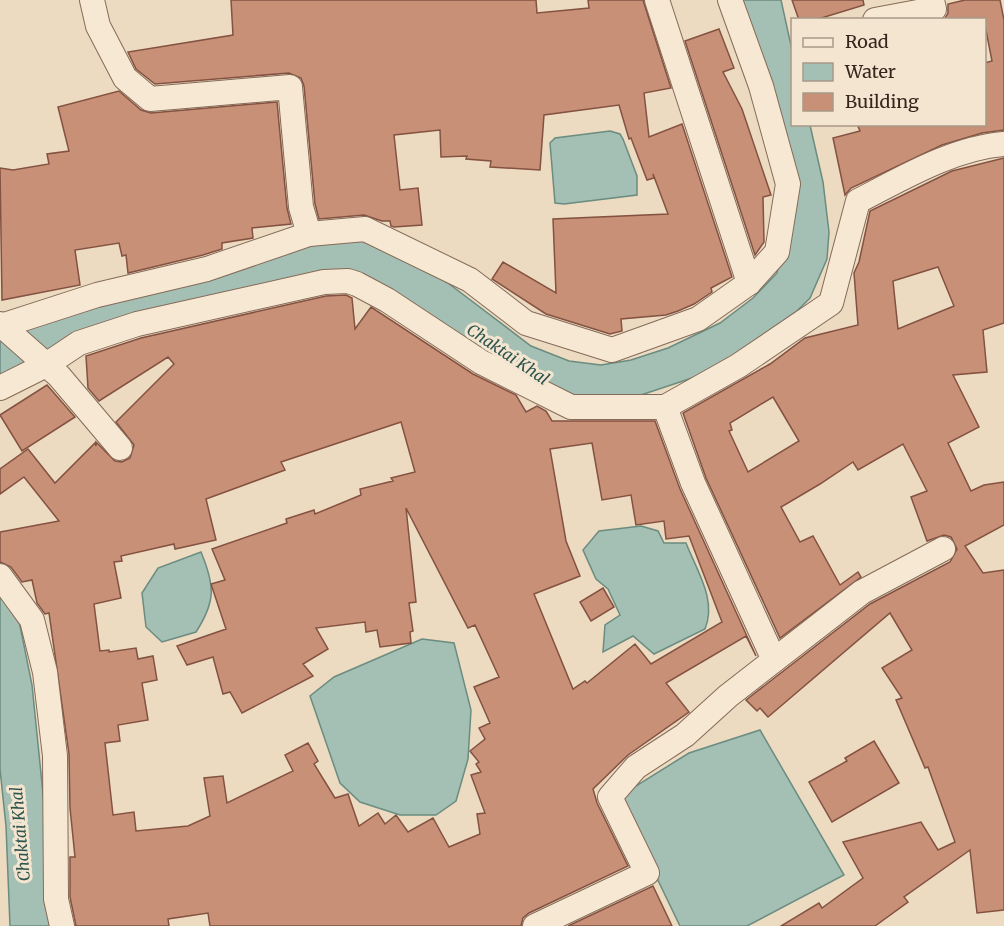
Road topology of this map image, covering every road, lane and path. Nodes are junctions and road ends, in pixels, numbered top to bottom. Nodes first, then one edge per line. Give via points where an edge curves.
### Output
1 (92, 0) edge
2 (657, 0) edge
3 (730, 0) edge
4 (932, 0) edge
5 (886, 18) edge
6 (1004, 144) edge
7 (309, 234) junction
8 (750, 283) junction
9 (0, 325) edge
10 (43, 362) junction
11 (0, 388) edge
12 (665, 407) junction
13 (120, 448) dead end
14 (943, 549) dead end
15 (0, 576) edge
16 (774, 660) junction
17 (62, 926) edge
18 (535, 926) edge

1 - 7 street via 98,26 125,78 150,99 290,87 301,207
2 - 8 street
3 - 8 street via 761,86 788,184 777,252
4 - 5 street via 934,9
6 - 12 street via 987,145 922,168 858,201 831,303 738,366
7 - 8 street via 365,228 470,280 526,323 612,350 698,319
7 - 9 street via 207,269 98,295
9 - 10 street
10 - 11 street
10 - 12 street via 80,343 137,324 324,282 348,281 387,300 481,362 571,407
10 - 13 street
12 - 16 street via 693,483
14 - 16 street via 862,592
15 - 17 street via 32,620 45,672 55,756 56,899
16 - 18 street via 685,735 636,767 610,797 647,873

